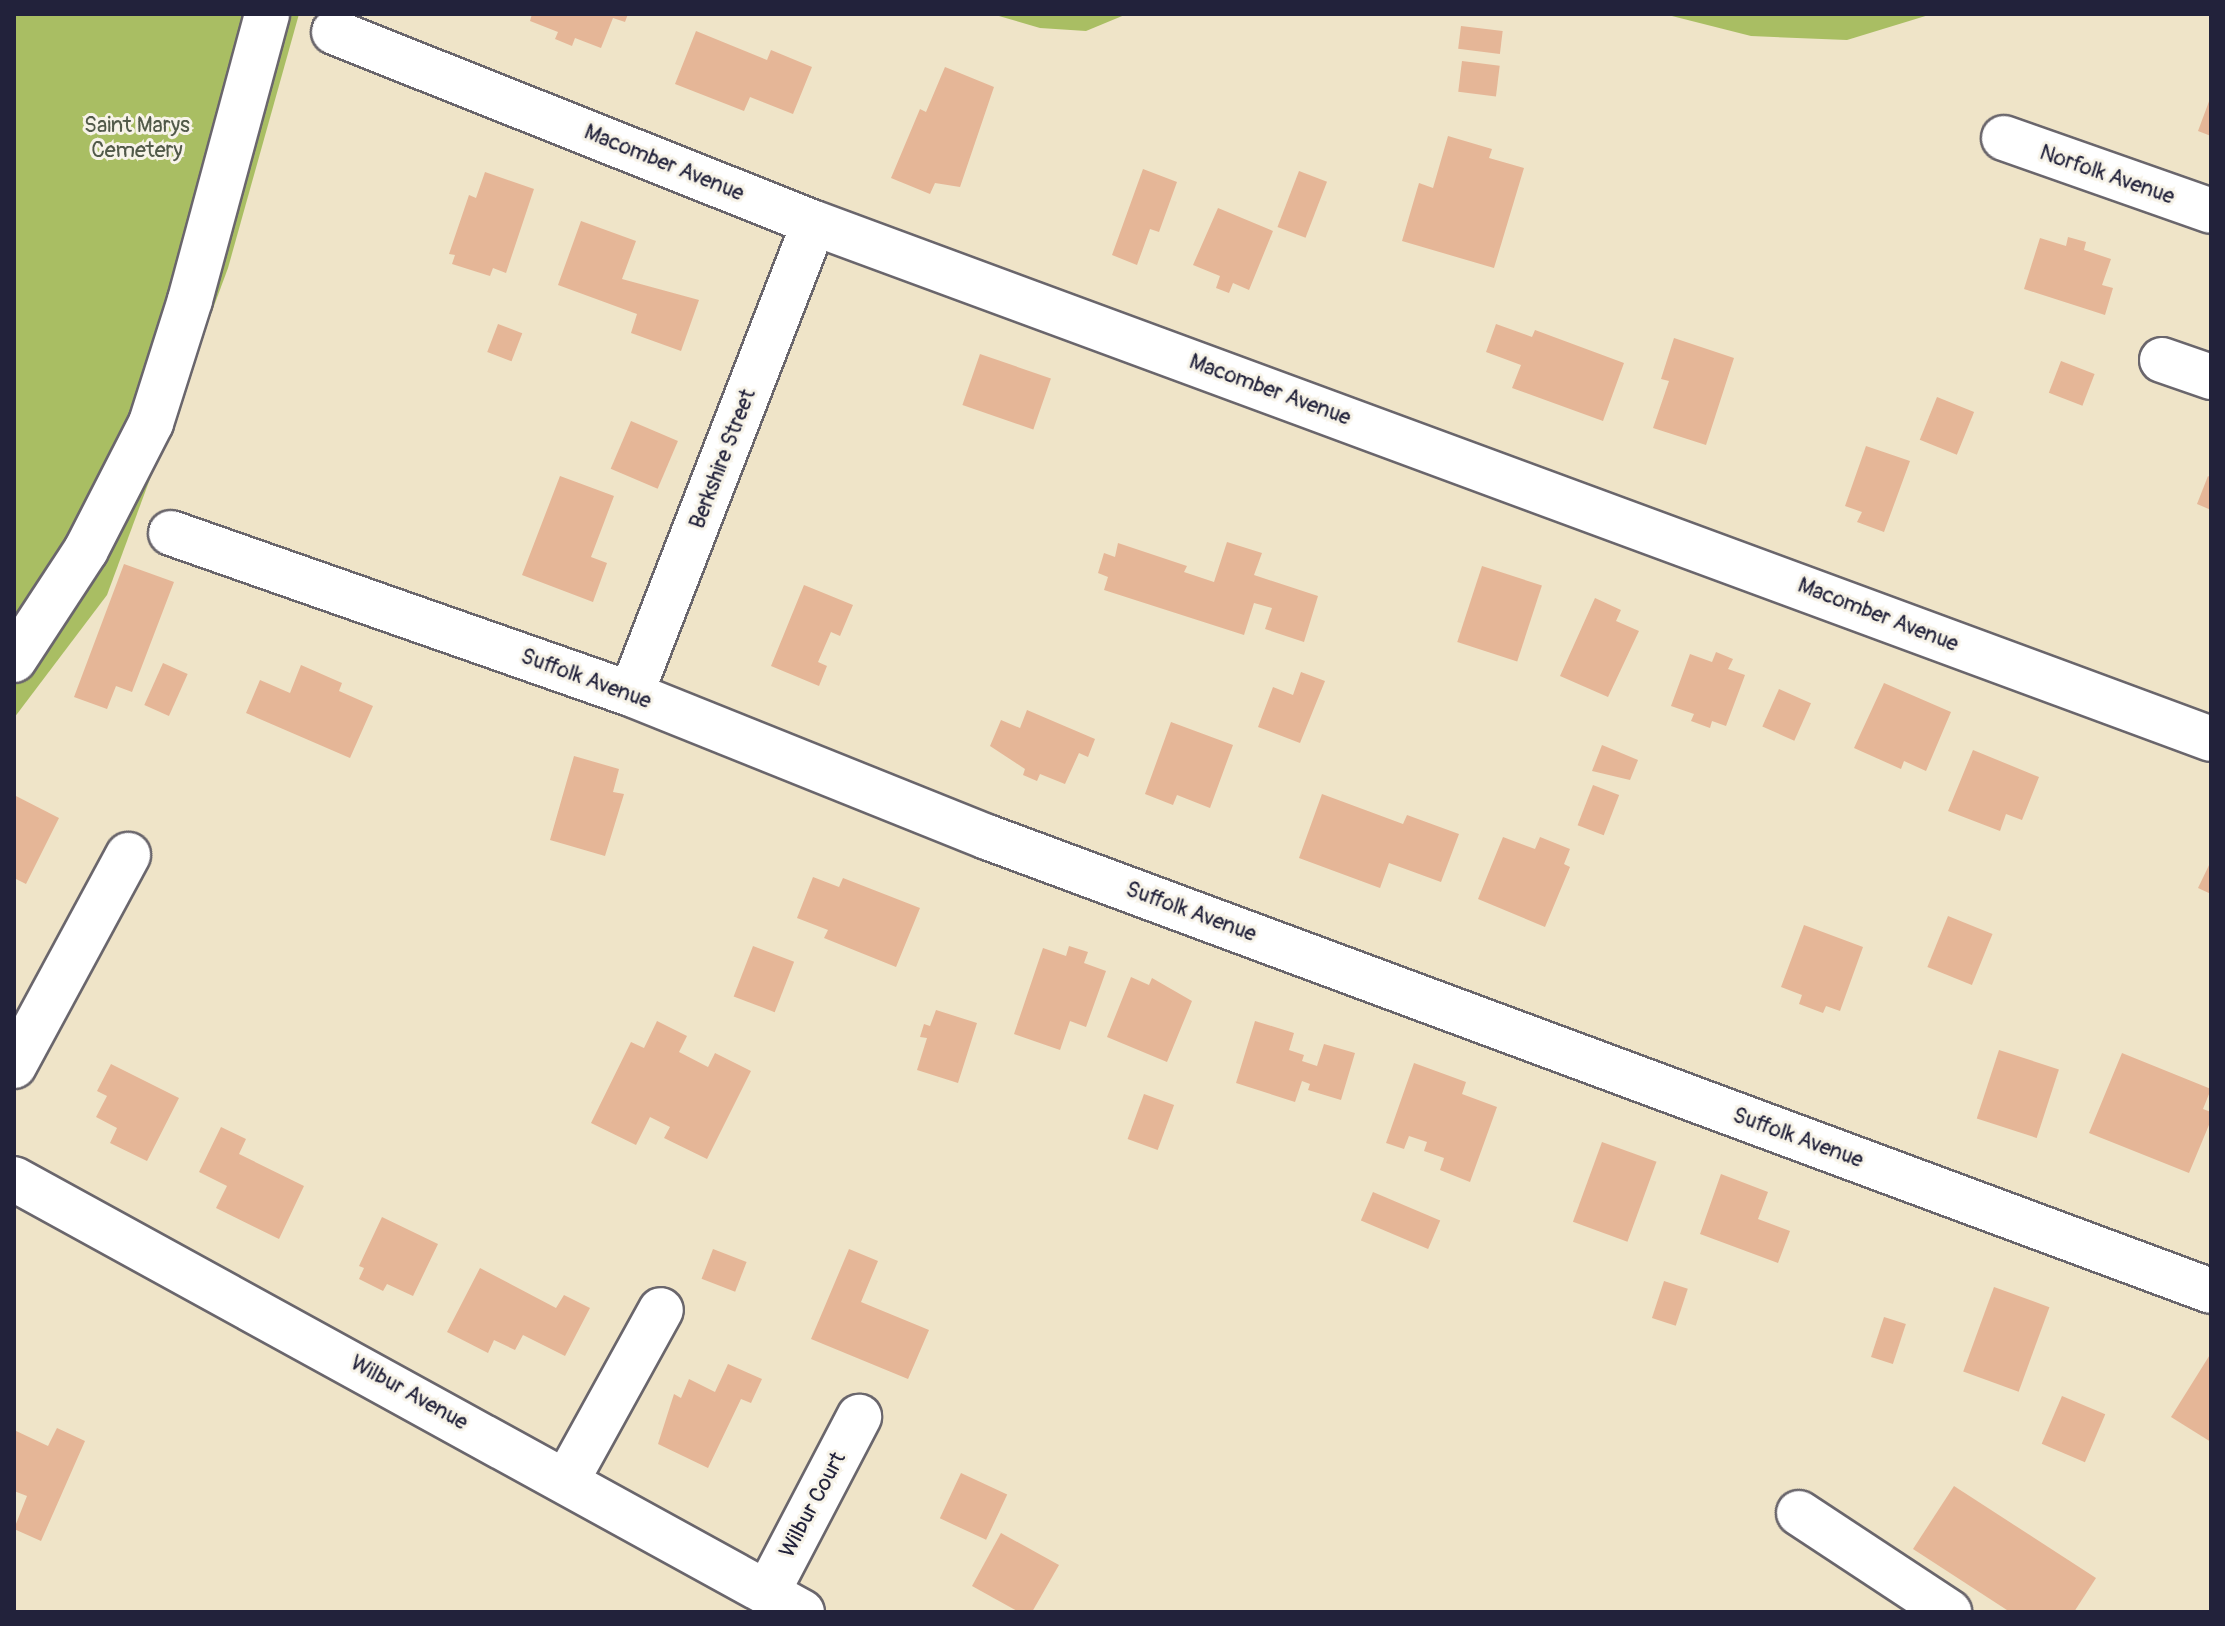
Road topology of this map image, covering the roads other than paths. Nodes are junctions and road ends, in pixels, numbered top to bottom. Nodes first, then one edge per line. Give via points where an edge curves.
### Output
1 (267, 14) edge
2 (334, 32) dead end
3 (2004, 138) dead end
4 (2211, 211) edge
5 (814, 223) junction
6 (2162, 360) dead end
7 (2211, 377) edge
8 (171, 533) dead end
9 (14, 660) edge
10 (631, 694) junction
11 (2211, 739) edge
12 (128, 855) dead end
13 (14, 1066) edge
14 (14, 1179) edge
15 (2211, 1291) edge
16 (661, 1310) dead end
17 (859, 1417) dead end
18 (567, 1480) junction
19 (1799, 1513) dead end
20 (784, 1602) edge
21 (1949, 1612) edge

1 - 9 street via 187,313 151,423 86,550
2 - 5 street, Macomber Avenue
3 - 4 street, Norfolk Avenue
5 - 10 street, Berkshire Street
5 - 11 street, Macomber Avenue
6 - 7 street
8 - 10 street, Suffolk Avenue
10 - 15 street, Suffolk Avenue via 987,837
12 - 13 street
14 - 18 street, Wilbur Avenue
16 - 18 street
17 - 20 street, Wilbur Court
18 - 20 street, Wilbur Avenue
19 - 21 street

